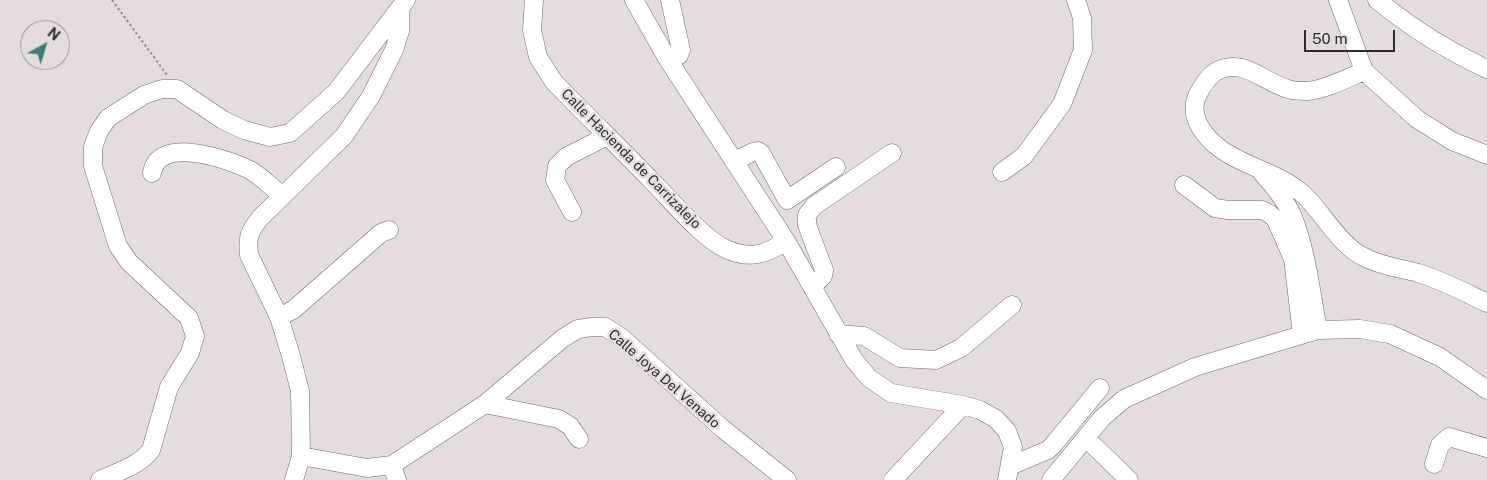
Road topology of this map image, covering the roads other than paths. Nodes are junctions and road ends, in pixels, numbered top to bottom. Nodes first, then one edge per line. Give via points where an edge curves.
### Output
1 (534, 0) edge
2 (634, 0) edge
3 (670, 0) edge
4 (1076, 0) edge
5 (1338, 0) edge
6 (1377, 0) edge
7 (403, 4) edge
8 (667, 58) junction
9 (1487, 69) edge
10 (1364, 71) junction
11 (607, 136) junction
12 (892, 153) dead end
13 (1487, 155) edge
14 (735, 161) junction
15 (836, 167) dead end
16 (1257, 167) junction
17 (1002, 172) dead end
18 (152, 174) dead end
19 (1184, 185) dead end
20 (283, 196) junction
21 (572, 212) dead end
22 (389, 230) dead end
23 (786, 240) junction
24 (812, 287) junction
25 (1487, 303) edge
26 (1012, 305) dead end
27 (279, 317) junction
28 (1310, 332) junction
29 (838, 334) junction
30 (1100, 388) dead end
31 (1487, 390) edge
32 (485, 404) junction
33 (963, 405) junction
34 (1086, 438) junction
35 (579, 439) dead end
36 (1487, 448) edge
37 (301, 456) junction
38 (1434, 464) dead end
39 (395, 472) edge
40 (1008, 473) edge
41 (100, 480) edge
42 (294, 480) edge
43 (787, 480) edge
44 (893, 480) edge
45 (1051, 480) edge
46 (1129, 480) edge

1 - 11 street, Calle Hacienda de Carrizalejo via 532,30 538,57 554,82
2 - 8 street
3 - 8 street via 682,50 678,55
4 - 17 street via 1082,18 1083,50 1062,104 1024,156
5 - 10 street
6 - 9 street via 1397,17
7 - 20 street via 394,50 371,96 344,136
7 - 41 street via 336,92 290,133 270,137 244,130 170,89 144,96 108,118 99,131 93,147 94,166 118,246 129,262 190,318 195,336 190,353 169,387 151,450 135,464
8 - 14 street
10 - 13 street via 1417,119 1452,141
10 - 16 street via 1309,91 1288,89 1247,69 1227,67 1213,73 1194,104 1196,121 1222,150
11 - 21 street via 566,157 557,166 555,180
11 - 23 street, Calle Hacienda de Carrizalejo via 692,223 726,249 755,256 771,251
12 - 24 street via 814,206 807,215 806,225 824,270 824,276
14 - 15 street via 753,152 761,153 787,200
14 - 23 street
16 - 25 street via 1303,194 1361,256 1384,266 1441,281
16 - 28 street via 1274,186 1292,216 1305,254
18 - 20 street via 154,165 161,158 184,151 221,158 251,171
19 - 28 street via 1215,208 1262,210 1276,220 1293,259
20 - 27 street via 250,231 248,244 249,255
22 - 27 street via 293,310
23 - 24 street
24 - 29 street
26 - 29 street via 961,348 936,360 900,358 864,336
27 - 37 street via 300,391
28 - 31 street via 1360,329 1390,334 1440,357
28 - 34 street via 1195,368 1124,399
29 - 33 street via 870,378 891,393
30 - 40 street via 1048,450
32 - 35 street via 558,419 570,426
32 - 39 street, Calle Joya Del Venado
32 - 43 street, Calle Joya Del Venado via 563,338 578,330 605,328 621,338 723,429
33 - 40 street via 996,418 1007,431 1013,447
33 - 44 street
34 - 45 street
34 - 46 street
36 - 38 street via 1449,437 1440,445
37 - 39 street, Calle Joya Del Venado
37 - 42 street

